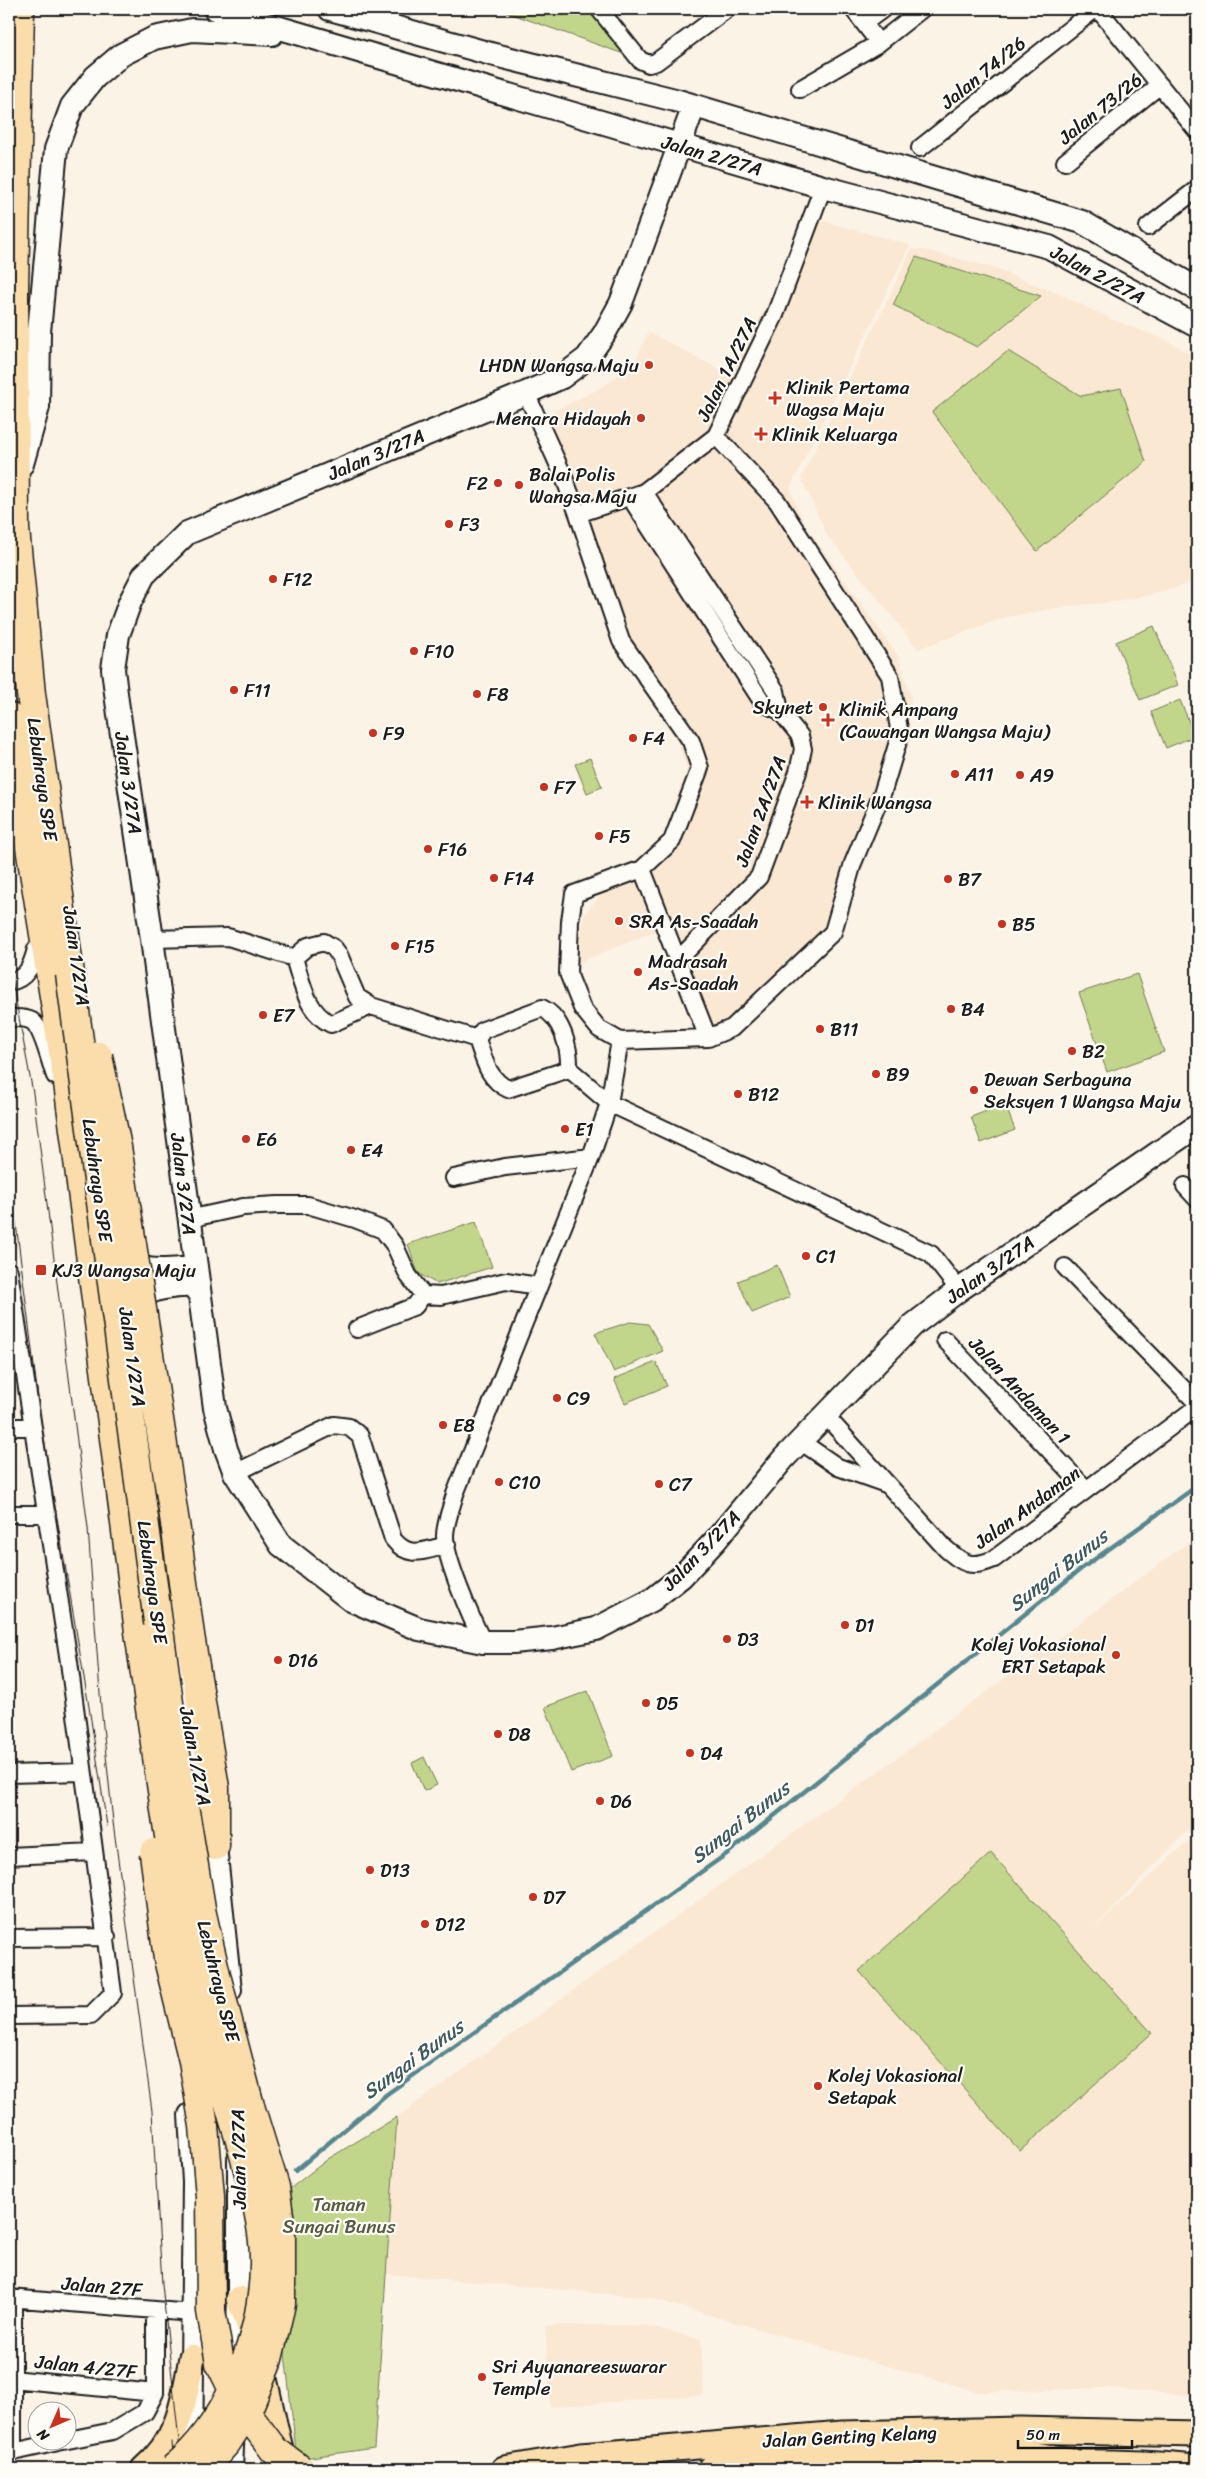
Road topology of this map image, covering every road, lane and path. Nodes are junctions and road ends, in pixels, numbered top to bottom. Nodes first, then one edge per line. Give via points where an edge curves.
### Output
1 (20, 9) edge
2 (24, 9) edge
3 (215, 9) edge
4 (330, 9) edge
5 (599, 9) edge
6 (853, 9) edge
7 (884, 9) edge
8 (922, 9) edge
9 (1096, 9) edge
10 (723, 10) edge
11 (864, 23) junction
12 (303, 35) junction
13 (879, 43) junction
14 (1160, 85) junction
15 (800, 89) dead end
16 (692, 111) junction
17 (1197, 131) edge
18 (680, 146) junction
19 (920, 148) dead end
20 (1065, 162) dead end
21 (823, 187) junction
22 (1197, 189) edge
23 (1148, 227) dead end
24 (1197, 289) edge
25 (1197, 326) edge
26 (526, 393) junction
27 (716, 436) junction
28 (22, 464) junction
29 (637, 495) junction
30 (578, 514) junction
31 (9, 717) edge
32 (9, 764) edge
33 (642, 869) junction
34 (152, 939) junction
35 (36, 949) junction
36 (294, 958) junction
37 (677, 961) junction
38 (70, 974) junction
39 (9, 982) edge
40 (371, 1006) junction
41 (9, 1018) edge
42 (708, 1038) junction
43 (476, 1039) junction
44 (620, 1041) junction
45 (568, 1069) junction
46 (54, 1076) junction
47 (609, 1104) junction
48 (1197, 1126) edge
49 (591, 1158) junction
50 (454, 1178) dead end
51 (1185, 1186) dead end
52 (1197, 1199) edge
53 (188, 1219) junction
54 (117, 1245) junction
55 (1065, 1267) dead end
56 (9, 1271) edge
57 (196, 1276) junction
58 (538, 1286) junction
59 (959, 1290) junction
60 (424, 1295) junction
61 (129, 1329) junction
62 (357, 1329) dead end
63 (945, 1340) dead end
64 (15, 1351) edge
65 (1197, 1405) edge
66 (825, 1415) junction
67 (9, 1427) edge
68 (33, 1427) junction
69 (800, 1441) junction
70 (235, 1473) junction
71 (891, 1486) junction
72 (1086, 1489) junction
73 (9, 1514) edge
74 (47, 1514) junction
75 (447, 1545) junction
76 (140, 1639) junction
77 (483, 1642) junction
78 (83, 1772) junction
79 (9, 1774) edge
80 (215, 1846) junction
81 (93, 1852) junction
82 (9, 1856) edge
83 (107, 1937) junction
84 (9, 1938) edge
85 (9, 2016) edge
86 (11, 2298) edge
87 (239, 2299) junction
88 (155, 2311) junction
89 (192, 2313) junction
90 (192, 2357) junction
91 (12, 2379) junction
92 (155, 2393) junction
93 (233, 2434) junction
94 (1197, 2434) edge
95 (192, 2437) junction
96 (78, 2438) edge
97 (675, 2447) junction
98 (28, 2448) edge
99 (11, 2452) edge
100 (1070, 2462) junction
101 (1197, 2468) edge
102 (144, 2469) edge
103 (173, 2469) edge
104 (191, 2469) edge
105 (203, 2469) edge
106 (231, 2469) edge
107 (289, 2469) edge
108 (300, 2469) edge
109 (504, 2469) edge
110 (648, 2469) edge
111 (713, 2469) edge
112 (935, 2469) edge

1 - 38 highway, Lebuhraya SPE via 14,289 14,529 31,694
2 - 28 main road, Jalan 1/27A
3 - 12 main road, Jalan 2/27A
4 - 16 main road, Jalan 2/27A via 617,87
5 - 10 street via 640,60 649,64 656,62
6 - 11 street
7 - 11 street
8 - 13 street
9 - 14 street
9 - 19 street, Jalan 74/26
11 - 13 street
12 - 18 main road, Jalan 2/27A
12 - 28 main road via 192,30 154,38 121,55 95,77 72,106 56,149 39,332 38,407
13 - 15 street
14 - 17 street
14 - 20 street, Jalan 73/26
16 - 18 main road, Jalan 3/27A
16 - 24 main road, Jalan 2/27A via 1082,222
18 - 21 main road, Jalan 2/27A
18 - 26 main road, Jalan 3/27A via 621,303 604,334 587,358 562,377
21 - 25 main road, Jalan 2/27A via 1049,247
21 - 27 street, Jalan 1A/27A via 775,315
22 - 23 street
26 - 30 street via 564,475
26 - 34 main road, Jalan 3/27A via 187,533 144,574 118,635 113,669
27 - 29 street, Jalan 1A/27A
27 - 42 street via 777,502 890,676 900,735 883,791 853,863 833,932 732,1028
28 - 54 main road, Jalan 1/27A via 24,567
29 - 30 street, Jalan 1A/27A
29 - 37 street, Jalan 2A/27A via 763,702 780,711 800,736 803,749 798,772 759,878
30 - 33 street via 621,641 691,742 700,768 672,841
31 - 76 highway, Lebuhraya SPE via 68,1083
32 - 35 main road, Jalan 1/27A
33 - 37 street
33 - 44 street via 574,894 570,921 568,973 582,1008 599,1029
34 - 36 street via 228,937
34 - 53 main road, Jalan 3/27A
35 - 39 street via 28,971 18,980
35 - 46 main road, Jalan 1/27A
36 - 40 street via 308,946 324,942 334,948 357,997
36 - 40 street via 310,1005 319,1018 330,1024
37 - 42 street
38 - 80 highway, bridge via 96,1049 118,1147 215,1788
38 - 105 highway, Lebuhraya SPE, bridge via 175,1750 197,1885 216,1979 275,2187 281,2229 281,2304 267,2363 248,2409 227,2442
40 - 43 street
41 - 46 street via 31,1020 38,1027
42 - 44 street
43 - 45 street via 488,1070 498,1084 508,1089
43 - 45 street via 483,1030 542,1008 550,1012 559,1025 570,1056
44 - 47 street
45 - 47 street
46 - 89 main road, Jalan 1/27A via 157,1803 180,1990 188,2064 193,2172
47 - 49 street
47 - 59 street via 931,1254
48 - 59 main road, Jalan 3/27A
49 - 50 street via 505,1167
49 - 58 street
51 - 52 street
53 - 57 main road, Jalan 3/27A
53 - 60 street via 243,1207 277,1205 308,1206 355,1218 383,1230 395,1246 408,1275
54 - 57 main road via 132,1264 141,1269
54 - 61 main road, Jalan 1/27A
55 - 65 street
56 - 64 street
57 - 61 main road via 148,1293 134,1308
57 - 70 main road, Jalan 3/27A via 215,1408
58 - 60 street via 506,1281 441,1296
58 - 75 street via 455,1494 445,1536
59 - 66 main road, Jalan 3/27A via 913,1325
60 - 62 street via 415,1306
61 - 80 main road, Jalan 1/27A via 154,1531
63 - 72 street, Jalan Andaman 1
64 - 68 street
65 - 72 street, Jalan Andaman
66 - 69 main road, Jalan 3/27A
66 - 71 street, Jalan Andaman
67 - 68 street
68 - 74 street
69 - 71 street, Jalan Andaman via 838,1467
69 - 77 main road, Jalan 3/27A via 708,1548 681,1577 652,1600 596,1629 552,1638
70 - 75 street via 334,1425 349,1427 360,1436 393,1538 400,1548 414,1553
70 - 77 main road, Jalan 3/27A via 281,1545 351,1600 419,1629
71 - 72 street, Jalan Andaman via 946,1549 962,1562 979,1566 994,1559
73 - 74 street
74 - 78 street
75 - 77 street
76 - 103 highway, Lebuhraya SPE, bridge via 167,1836 193,1974 255,2193 264,2263 258,2317 245,2366 226,2406 208,2433
76 - 108 highway, bridge via 145,1766 163,1925 204,2126 210,2196 214,2334 220,2363 241,2406 274,2450
78 - 79 street
78 - 81 street
80 - 87 main road, Jalan 1/27A via 232,2018 239,2142
81 - 82 street
81 - 83 street
83 - 84 street
83 - 85 street via 113,1993 91,2015
86 - 88 street, Jalan 27F
86 - 91 street
87 - 93 main road, Jalan 1/27A
87 - 107 main road via 266,2377 276,2432 285,2466
88 - 89 street, Jalan 27F
88 - 92 street
89 - 90 main road, Jalan 1/27A
90 - 95 main road, Jalan 1/27A
90 - 102 main road via 179,2418 168,2445
91 - 92 street, Jalan 4/27F
91 - 99 street
92 - 96 street via 145,2412 113,2430
93 - 95 main road via 223,2451 211,2455 202,2452
93 - 106 main road, Jalan 1/27A
94 - 97 main road, Jalan Genting Kelang via 1020,2430 852,2434
95 - 104 main road, Jalan 1/27A
97 - 109 main road, Jalan Genting Kelang via 581,2456
97 - 110 main road via 658,2457
98 - 99 street
100 - 101 main road, Jalan Genting Kelang via 1148,2463
100 - 111 highway via 1003,2452 896,2450
100 - 112 main road, Jalan Genting Kelang

